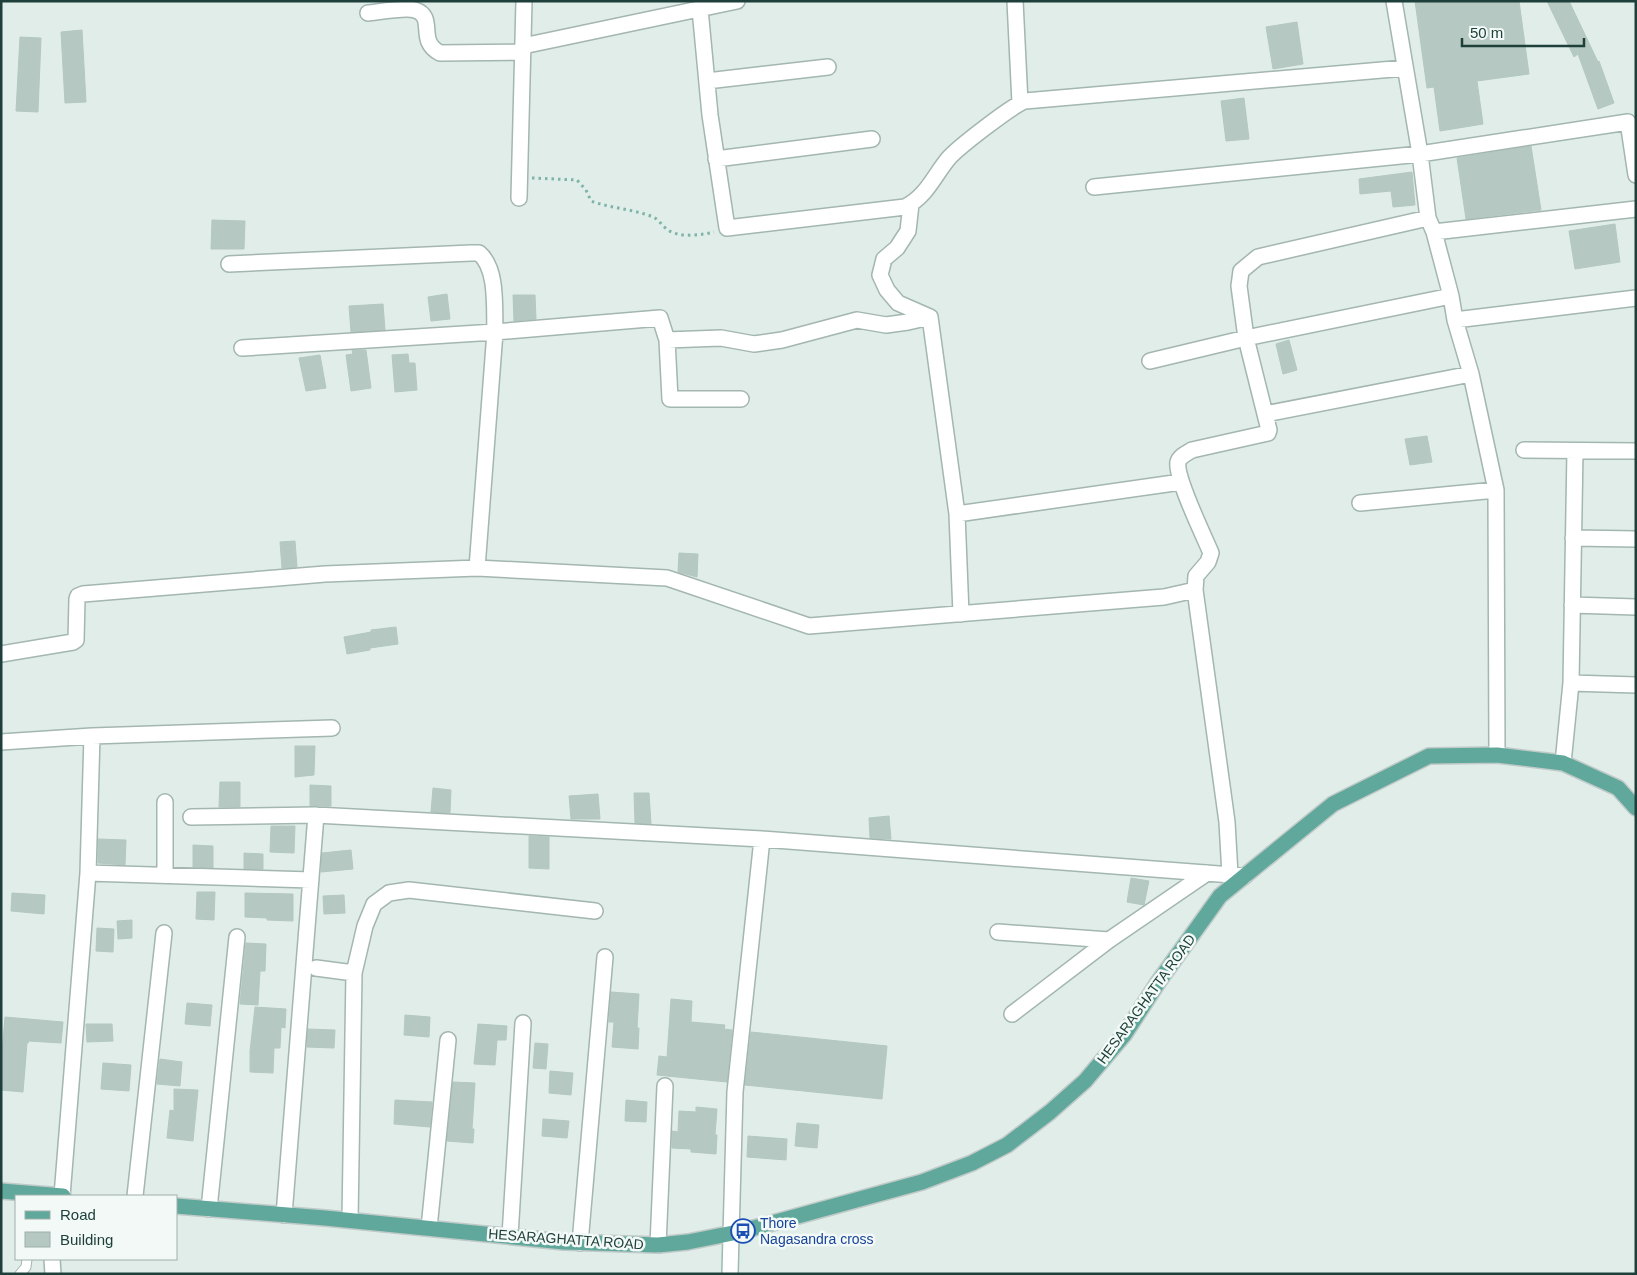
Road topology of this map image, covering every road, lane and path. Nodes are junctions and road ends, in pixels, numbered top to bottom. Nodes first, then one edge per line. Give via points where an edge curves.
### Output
1 (425, 1) edge
2 (524, 1) edge
3 (736, 1) edge
4 (1015, 1) edge
5 (1394, 1) edge
6 (700, 9) junction
7 (368, 13) dead end
8 (426, 19) junction
9 (523, 49) junction
10 (828, 67) dead end
11 (1405, 68) junction
12 (707, 81) junction
13 (1020, 103) junction
14 (872, 139) dead end
15 (1420, 154) junction
16 (716, 159) junction
17 (1636, 174) edge
18 (519, 178) junction
19 (1094, 187) dead end
20 (519, 198) dead end
21 (911, 204) junction
22 (1636, 209) edge
23 (1431, 225) junction
24 (727, 228) junction
25 (228, 264) dead end
26 (1451, 296) junction
27 (1636, 298) edge
28 (930, 317) junction
29 (1454, 320) junction
30 (495, 332) junction
31 (1246, 338) junction
32 (667, 340) junction
33 (242, 348) dead end
34 (1150, 361) dead end
35 (1470, 374) junction
36 (741, 399) dead end
37 (1265, 414) junction
38 (1524, 450) dead end
39 (1575, 451) junction
40 (1636, 451) edge
41 (1182, 482) junction
42 (1496, 490) junction
43 (1360, 503) dead end
44 (957, 514) junction
45 (1573, 538) junction
46 (1636, 539) edge
47 (476, 568) junction
48 (1195, 590) junction
49 (1572, 605) junction
50 (1636, 607) edge
51 (961, 614) junction
52 (1, 654) edge
53 (1571, 683) junction
54 (1636, 686) edge
55 (332, 728) dead end
56 (92, 736) junction
57 (1, 742) edge
58 (1497, 755) junction
59 (1563, 764) junction
60 (165, 802) dead end
61 (1636, 808) edge
62 (316, 815) junction
63 (192, 817) dead end
64 (762, 839) junction
65 (88, 873) junction
66 (1207, 873) junction
67 (165, 875) junction
68 (1238, 876) junction
69 (311, 880) junction
70 (595, 911) dead end
71 (998, 932) dead end
72 (164, 933) dead end
73 (236, 937) dead end
74 (1109, 940) junction
75 (606, 957) dead end
76 (316, 968) dead end
77 (354, 972) junction
78 (1012, 1014) dead end
79 (523, 1023) dead end
80 (448, 1040) dead end
81 (665, 1086) dead end
82 (1, 1191) edge
83 (39, 1195) edge
84 (48, 1195) edge
85 (135, 1195) edge
86 (178, 1206) edge
87 (209, 1209) junction
88 (284, 1215) junction
89 (350, 1220) junction
90 (429, 1228) junction
91 (731, 1234) junction
92 (510, 1236) junction
93 (580, 1243) junction
94 (658, 1245) junction
95 (27, 1260) edge
96 (52, 1260) edge
97 (20, 1274) edge
98 (53, 1274) edge
99 (730, 1274) edge

1 - 8 street
2 - 9 street
3 - 6 street
4 - 13 street
5 - 11 street
6 - 9 street
6 - 12 street
7 - 8 street via 413,9
8 - 9 street via 427,41 440,53
9 - 18 street
10 - 12 street
11 - 13 street
11 - 15 street
12 - 16 street
13 - 21 street via 950,158 922,195
14 - 16 street
15 - 17 street via 1628,122
15 - 19 street
15 - 23 street
16 - 24 street
18 - 20 street
18 - 24 path via 577,180 591,201 652,216 670,232 694,235
21 - 24 street
21 - 28 street via 908,231 897,248 884,259 880,275 886,290 898,303
22 - 23 street
23 - 26 street
23 - 31 street via 1258,257 1241,271 1239,286
25 - 30 street via 479,253 491,270
26 - 29 street
26 - 31 street
27 - 29 street
28 - 32 street via 886,325 857,320 754,344 721,338
28 - 44 street
29 - 35 street
30 - 32 street via 660,318
30 - 33 street
30 - 47 street
31 - 34 street
31 - 37 street
32 - 36 street via 670,399
35 - 37 street
35 - 42 street
37 - 41 street via 1268,433 1192,450 1183,455 1178,461
38 - 39 street
39 - 40 street
39 - 45 street
41 - 44 street
41 - 48 street via 1212,553 1196,576
42 - 43 street
42 - 58 street
44 - 51 street
45 - 46 street
45 - 49 street
47 - 51 street via 667,578 809,626
47 - 52 street via 325,574 83,594 77,599 76,640
48 - 51 street via 1164,598
48 - 68 street via 1227,822
49 - 50 street
49 - 53 street
53 - 54 street
53 - 59 street
55 - 56 street
56 - 57 street
56 - 65 street
58 - 59 main road, HESARAGHATTA ROAD
58 - 68 main road, HESARAGHATTA ROAD via 1429,756 1333,804
59 - 61 main road, HESARAGHATTA ROAD via 1618,788
60 - 67 street
62 - 63 street
62 - 64 street
62 - 69 street
64 - 66 street
64 - 91 street via 735,1092
65 - 67 street
65 - 84 street
66 - 68 street
66 - 74 street
67 - 69 street
68 - 91 main road, HESARAGHATTA ROAD via 1159,981 1124,1035 1085,1081 1007,1145 922,1182
69 - 88 street
70 - 77 street via 409,890 389,893 374,904 364,926
71 - 74 street
72 - 85 street
73 - 87 street
74 - 78 street
75 - 93 street
76 - 77 street
77 - 89 street
79 - 92 street
80 - 90 street
81 - 94 street
82 - 83 main road
86 - 87 main road, HESARAGHATTA ROAD
87 - 88 main road, HESARAGHATTA ROAD
88 - 89 main road, HESARAGHATTA ROAD
89 - 90 main road, HESARAGHATTA ROAD
90 - 92 main road, HESARAGHATTA ROAD
91 - 94 main road, HESARAGHATTA ROAD
91 - 99 street
92 - 93 main road, HESARAGHATTA ROAD
93 - 94 main road, HESARAGHATTA ROAD
95 - 97 lane
96 - 98 street

